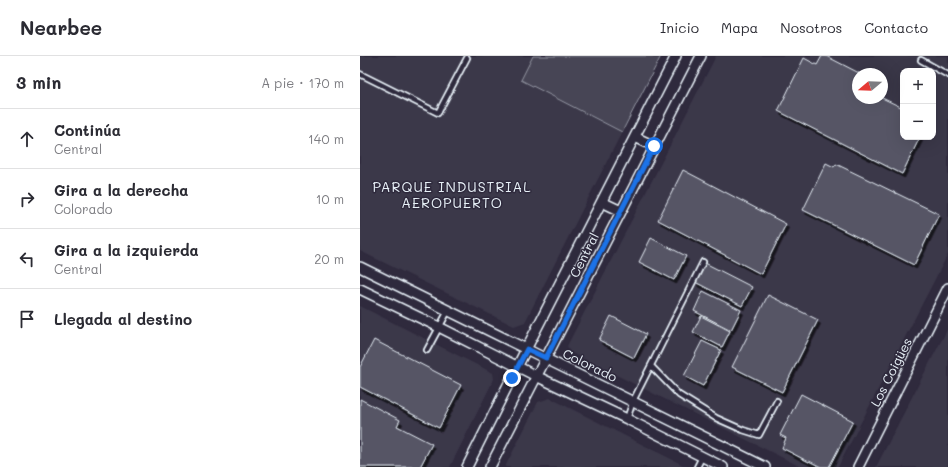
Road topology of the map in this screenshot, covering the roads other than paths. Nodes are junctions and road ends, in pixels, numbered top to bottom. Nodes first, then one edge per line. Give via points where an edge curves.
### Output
1 (676, 56) edge
2 (701, 56) edge
3 (467, 58) dead end
4 (921, 60) dead end
5 (360, 74) edge
6 (948, 75) edge
7 (635, 136) junction
8 (654, 146) junction
9 (602, 202) junction
10 (621, 212) junction
11 (703, 262) dead end
12 (360, 267) edge
13 (360, 290) edge
14 (947, 292) edge
15 (449, 310) junction
16 (439, 327) junction
17 (527, 349) junction
18 (427, 350) dead end
19 (546, 358) junction
20 (651, 366) junction
21 (517, 367) junction
22 (536, 376) junction
23 (633, 401) junction
24 (777, 401) dead end
25 (626, 419) junction
26 (702, 457) junction
27 (467, 467) edge
28 (490, 467) edge
29 (697, 467) edge
30 (723, 467) edge
31 (765, 467) edge
32 (858, 467) edge

1 - 7 street, Central
2 - 8 street, Central
3 - 5 lane via 438,113
4 - 6 lane
7 - 8 street
7 - 9 street, Central
8 - 10 street, Central
9 - 10 street
9 - 17 street, Central
10 - 19 street, Central
11 - 20 lane
12 - 15 street, Colorado
13 - 16 street
14 - 32 street, Los Coigües
15 - 16 lane
15 - 17 street, Colorado
16 - 18 lane
16 - 21 street
17 - 19 street, Colorado
17 - 21 street, Central
19 - 22 street, Central
19 - 23 street, Colorado
20 - 23 lane
20 - 24 lane via 679,395 716,418 759,435
21 - 22 street
21 - 27 street, Central
22 - 25 street
22 - 28 street, Central
23 - 25 lane
23 - 31 street, Colorado
25 - 26 street
26 - 29 lane
26 - 30 street

